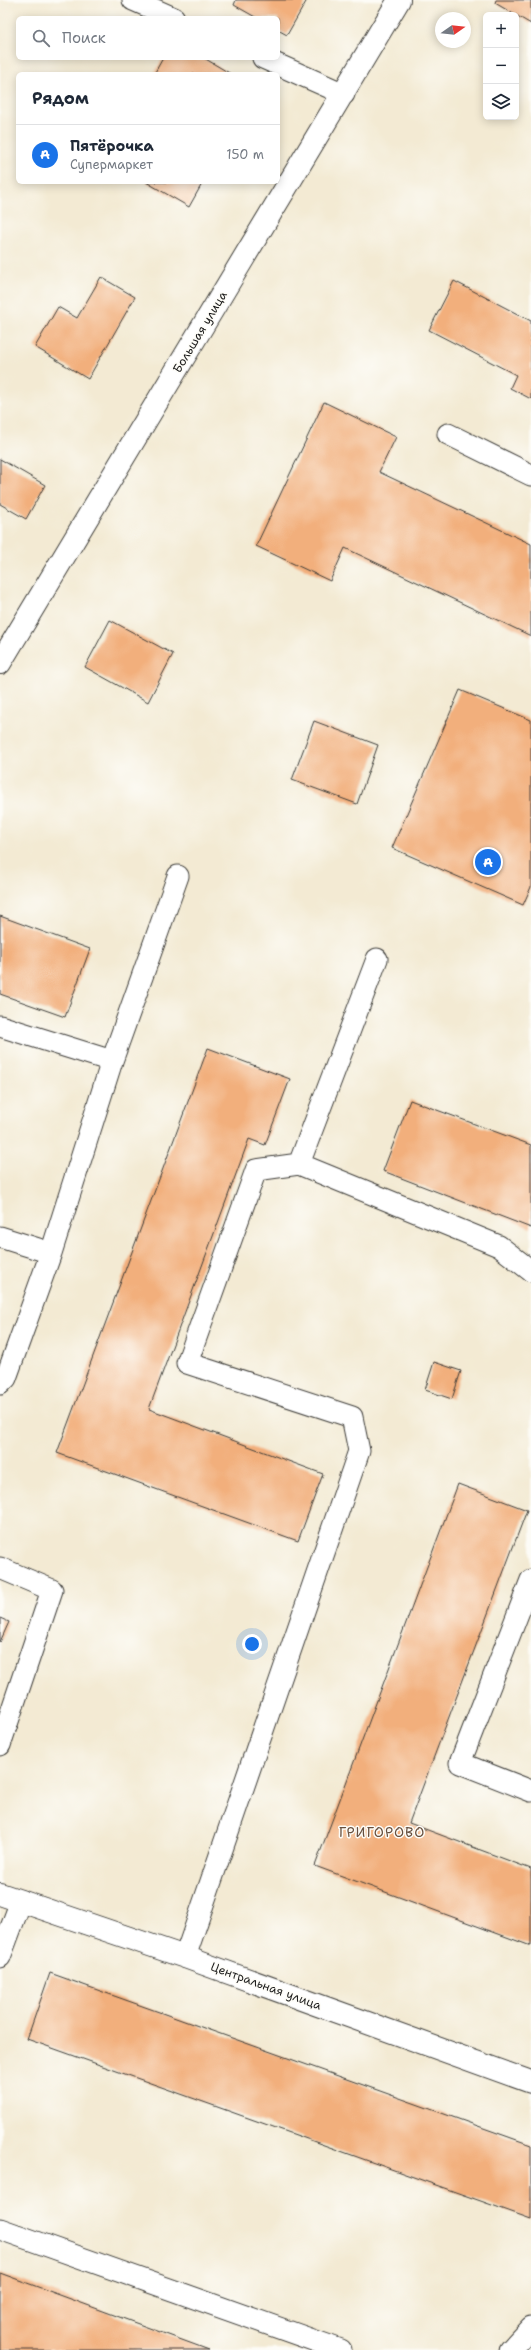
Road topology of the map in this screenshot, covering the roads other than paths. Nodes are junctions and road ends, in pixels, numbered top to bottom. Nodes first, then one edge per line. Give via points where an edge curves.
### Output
1 (133, 0) edge
2 (399, 0) edge
3 (169, 16) edge
4 (268, 60) edge
5 (344, 94) junction
6 (448, 434) dead end
7 (531, 475) edge
8 (0, 663) edge
9 (178, 876) dead end
10 (377, 959) dead end
11 (0, 1026) edge
12 (112, 1061) junction
13 (299, 1164) junction
14 (0, 1236) edge
15 (51, 1253) junction
16 (531, 1271) edge
17 (0, 1384) edge
18 (0, 1568) edge
19 (531, 1580) edge
20 (0, 1745) edge
21 (531, 1791) edge
22 (0, 1894) edge
23 (22, 1901) junction
24 (0, 1957) edge
25 (185, 1957) junction
26 (531, 2082) edge
27 (0, 2229) edge
28 (531, 2327) edge
29 (341, 2350) edge
30 (510, 2350) edge

1 - 3 lane
2 - 5 street, Большая улица
4 - 5 lane
5 - 8 street, Большая улица
6 - 7 lane
9 - 12 lane
10 - 13 lane
11 - 12 lane
12 - 15 lane
13 - 16 lane via 499,1246
13 - 25 lane via 256,1170 187,1363 352,1417 359,1451
14 - 15 lane
15 - 17 lane via 6,1378
18 - 20 lane via 52,1590
19 - 21 lane via 460,1763
22 - 23 street, Центральная улица
23 - 24 lane
23 - 25 street, Центральная улица
25 - 26 street, Центральная улица
27 - 29 lane
28 - 30 lane

